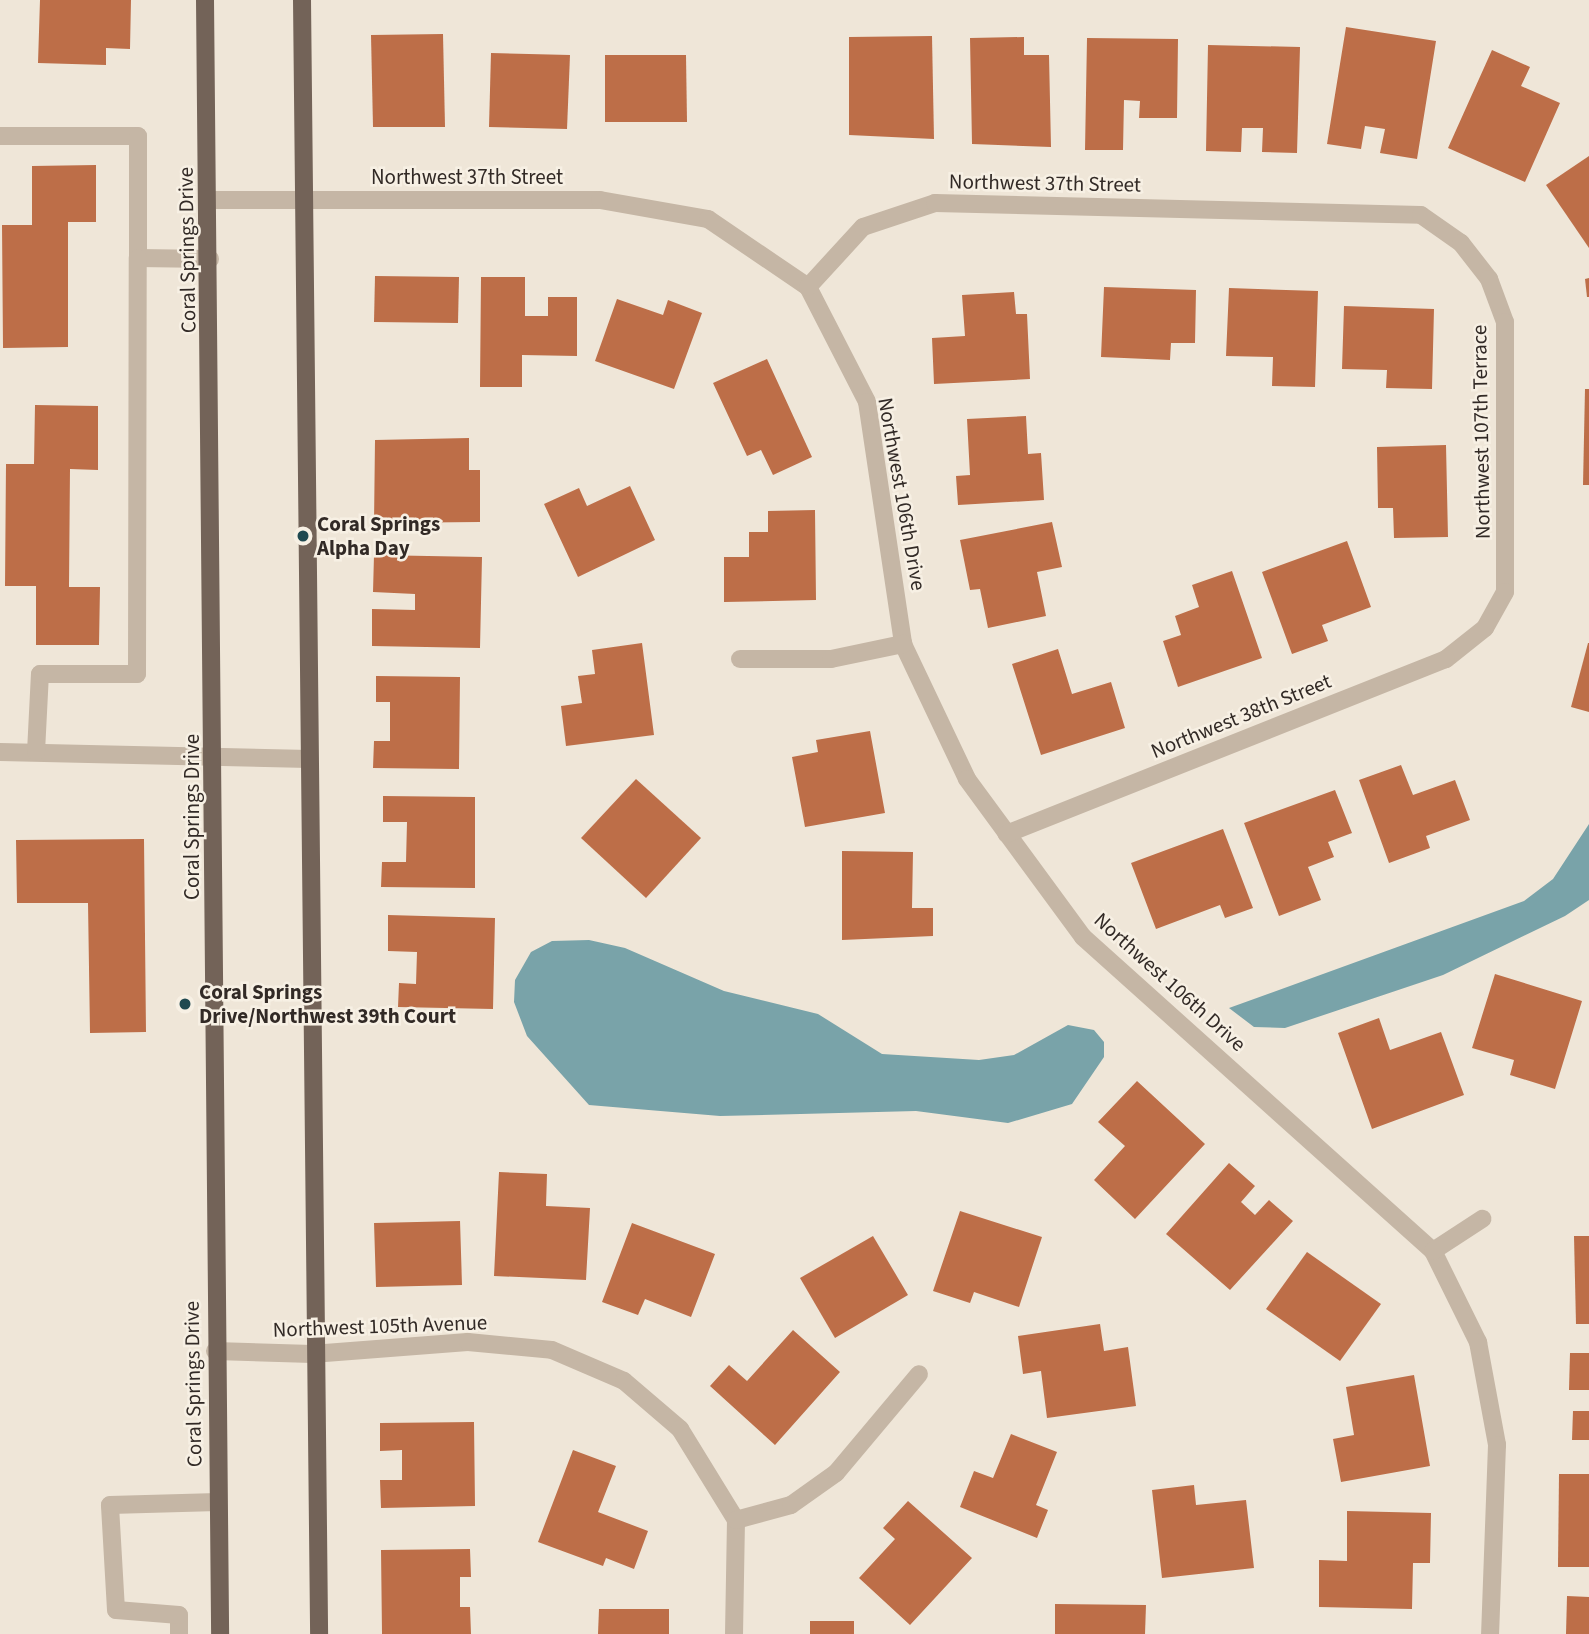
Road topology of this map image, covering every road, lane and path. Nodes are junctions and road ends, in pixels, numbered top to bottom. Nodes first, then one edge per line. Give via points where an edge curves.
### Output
1 (205, 0) edge
2 (302, 0) edge
3 (0, 136) edge
4 (209, 200) junction
5 (304, 200) junction
6 (1461, 243) joint
7 (138, 258) junction
8 (210, 258) junction
9 (808, 287) junction
10 (1485, 628) joint
11 (903, 644) junction
12 (740, 659) dead end
13 (0, 751) edge
14 (36, 752) junction
15 (215, 755) junction
16 (309, 760) junction
17 (1007, 834) junction
18 (1482, 1219) dead end
19 (1433, 1251) junction
20 (215, 1351) junction
21 (312, 1354) junction
22 (919, 1374) dead end
23 (218, 1502) junction
24 (736, 1520) junction
25 (179, 1634) edge
26 (220, 1634) edge
27 (318, 1634) edge
28 (734, 1634) edge
29 (1490, 1634) edge

1 - 4 main road, Coral Springs Drive
2 - 5 main road
3 - 7 street via 138,136
4 - 5 street, Northwest 37th Street
4 - 8 main road, Coral Springs Drive
5 - 9 street, Northwest 37th Street via 600,200 708,219
5 - 16 main road
6 - 9 street, Northwest 37th Street via 1421,215 935,203 863,227
6 - 10 street, Northwest 107th Terrace via 1489,279 1506,323 1506,593
7 - 8 street
7 - 14 street via 137,674 40,674
8 - 15 main road, Coral Springs Drive
9 - 11 street, Northwest 106th Drive via 867,402
10 - 17 street, Northwest 38th Street via 1446,659
11 - 12 street via 831,659
11 - 17 street, Northwest 106th Drive via 967,779
13 - 14 street
14 - 15 street
15 - 16 street
15 - 20 main road, Coral Springs Drive
16 - 21 main road
17 - 19 street, Northwest 106th Drive via 1083,937
18 - 19 street
19 - 29 street, Northwest 106th Drive via 1478,1342 1497,1445
20 - 21 street, Northwest 105th Avenue
20 - 23 main road, Coral Springs Drive
21 - 24 street, Northwest 105th Avenue via 468,1342 552,1350 624,1381 680,1429
21 - 27 main road
22 - 24 street via 835,1473 791,1505
23 - 25 street via 110,1505 116,1610 179,1615
23 - 26 main road, Coral Springs Drive
24 - 28 street

